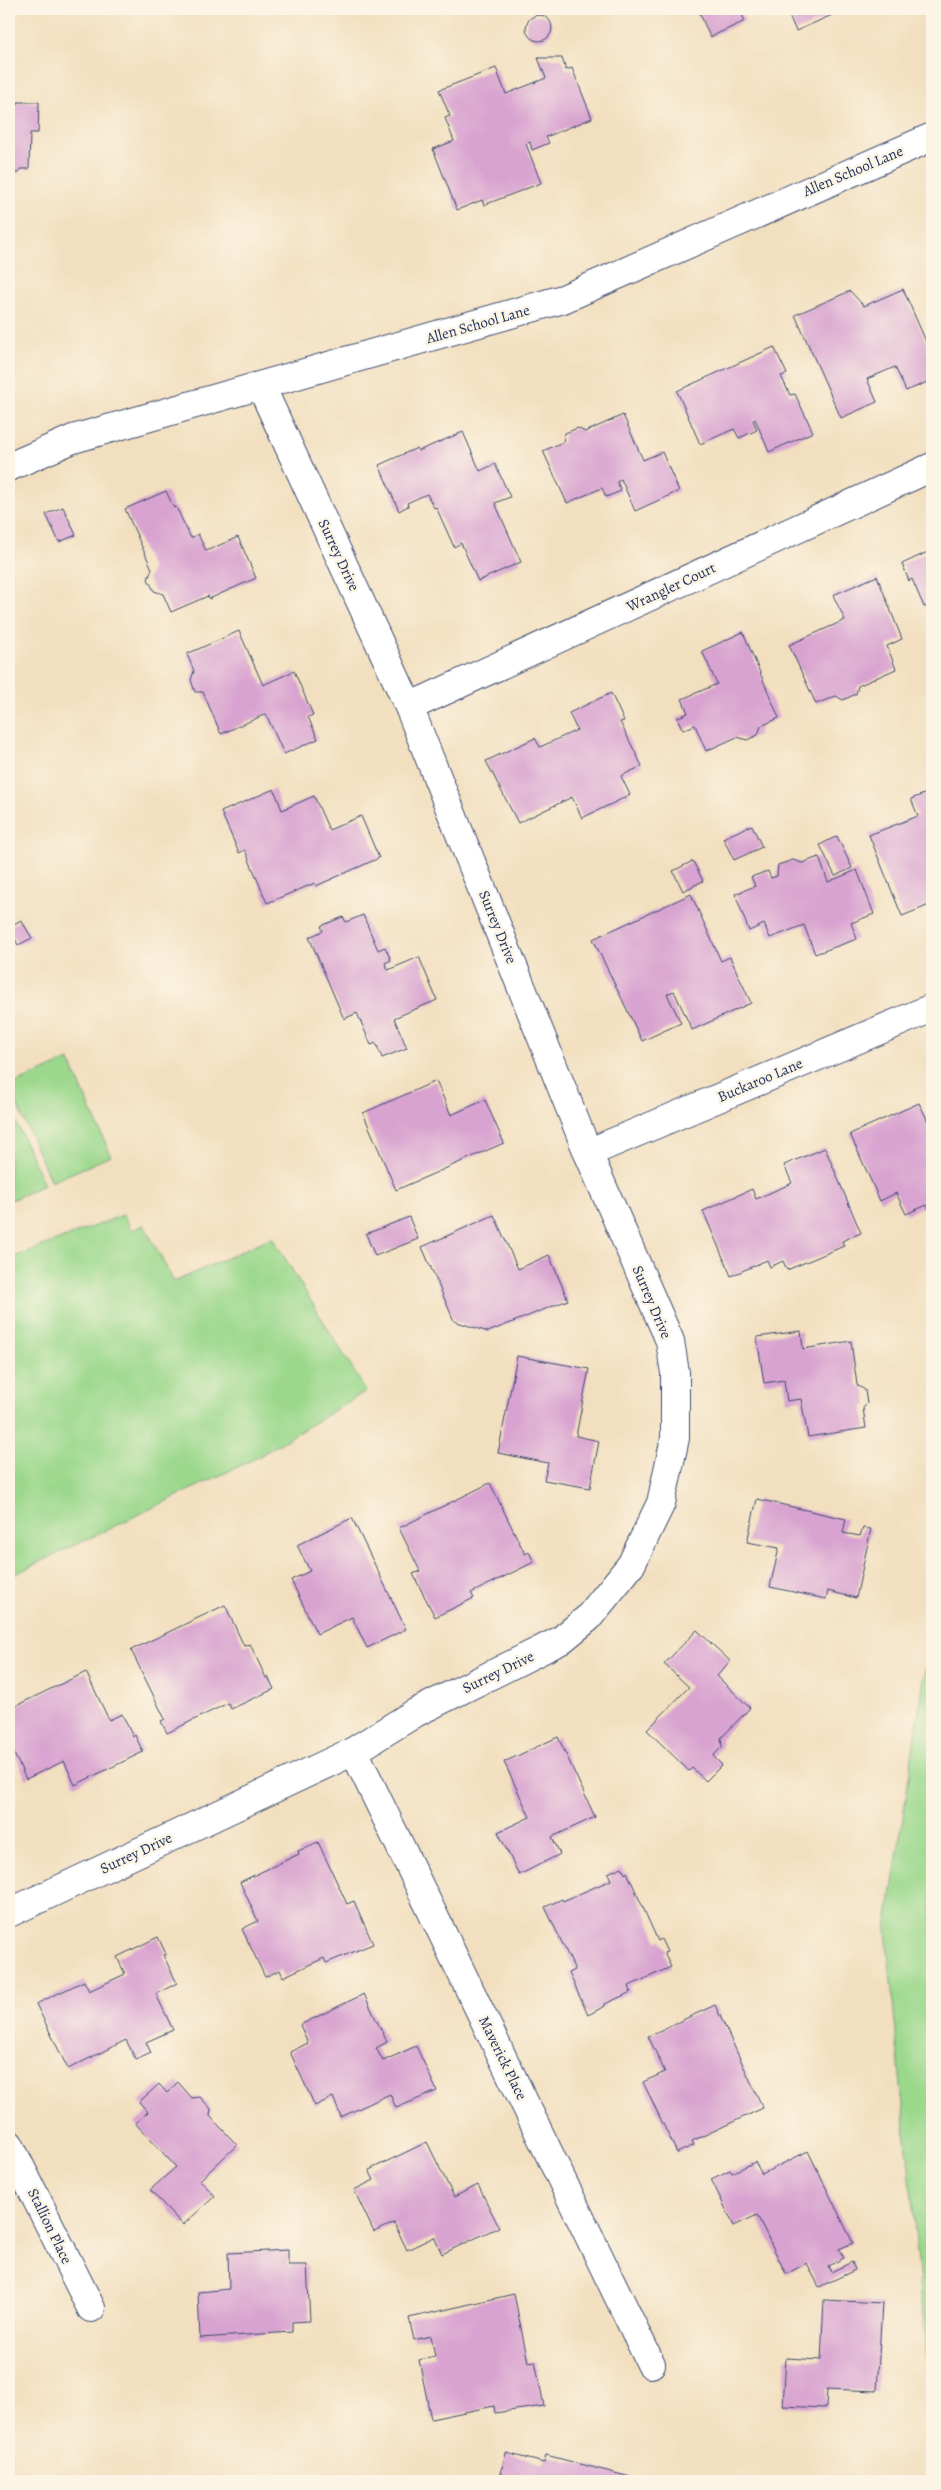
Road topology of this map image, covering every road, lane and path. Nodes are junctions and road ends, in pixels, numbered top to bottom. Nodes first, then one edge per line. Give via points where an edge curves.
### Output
1 (932, 137) edge
2 (261, 386) junction
3 (9, 467) edge
4 (932, 467) edge
5 (409, 707) junction
6 (932, 1008) edge
7 (588, 1153) junction
8 (354, 1752) junction
9 (9, 1913) edge
10 (9, 2144) edge
11 (91, 2308) dead end
12 (651, 2364) dead end

1 - 2 street, Allen School Lane via 563,299
2 - 3 street, Allen School Lane via 73,439
2 - 5 street, Surrey Drive
4 - 5 street, Wrangler Court
5 - 7 street, Surrey Drive
6 - 7 street, Buckaroo Lane
7 - 8 street, Surrey Drive via 670,1341 676,1382 675,1438 661,1503 631,1565 588,1618 561,1640 415,1713
8 - 9 street, Surrey Drive
8 - 12 street, Maverick Place
10 - 11 street, Stallion Place

